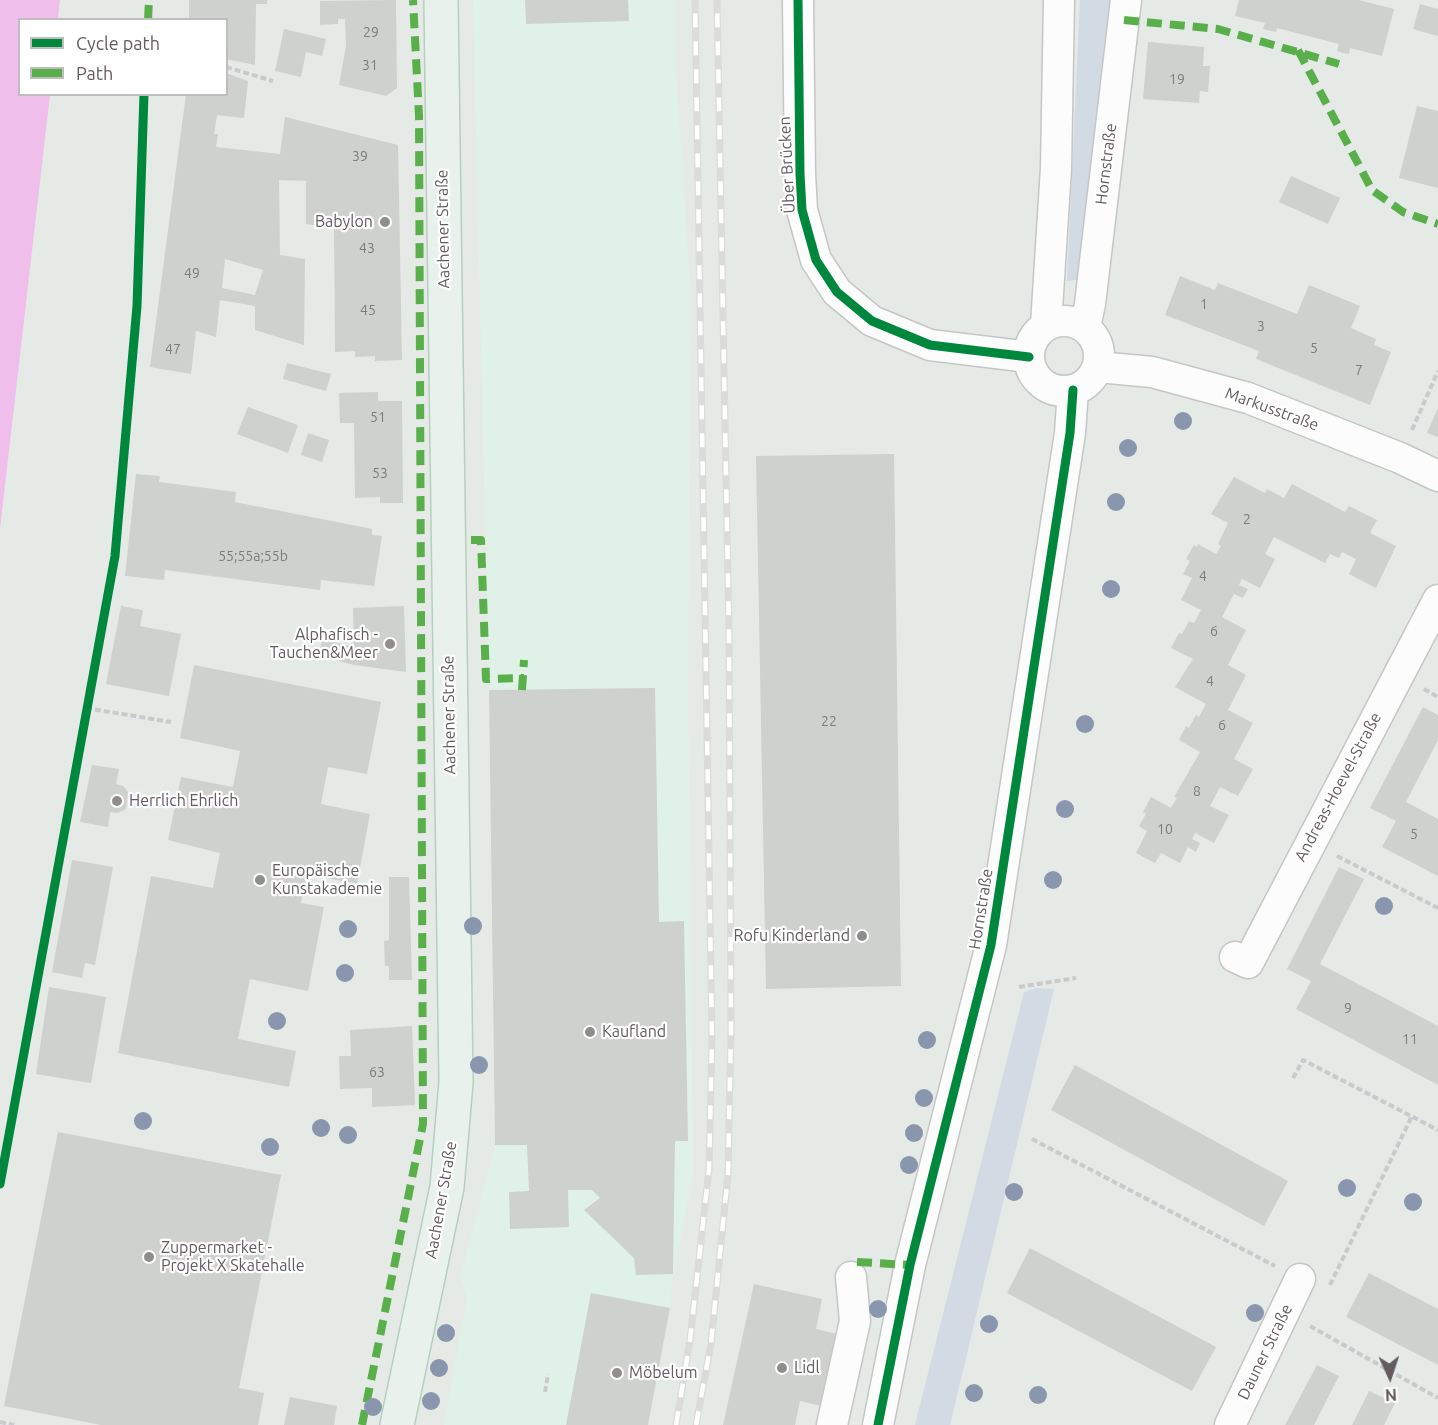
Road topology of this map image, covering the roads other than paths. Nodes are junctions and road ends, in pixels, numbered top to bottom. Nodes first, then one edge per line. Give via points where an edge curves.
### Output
1 (441, 0) edge
2 (798, 0) edge
3 (1059, 0) edge
4 (1126, 0) edge
5 (1046, 325) junction
6 (1085, 327) junction
7 (1029, 357) junction
8 (1098, 367) junction
9 (1073, 390) junction
10 (1438, 476) edge
11 (1438, 600) edge
12 (1235, 957) dead end
13 (851, 1277) dead end
14 (1300, 1279) road end
15 (397, 1425) edge
16 (832, 1425) edge
17 (878, 1425) edge
18 (1230, 1425) edge

1 - 15 main road, Aachener Straße via 456,1083 447,1187
2 - 7 street, Über Brücken via 802,210 816,260 837,292 872,321 930,345
3 - 5 street via 1056,168
4 - 6 street, Hornstraße
5 - 6 street via 1073,321
5 - 7 street via 1033,339
6 - 8 street via 1098,345
7 - 9 street via 1035,376 1043,384 1062,391
8 - 9 street via 1088,382
8 - 10 street, Markusstraße via 1152,372 1248,398
9 - 17 street, Hornstraße via 1070,433 991,945 910,1265
11 - 12 street, Andreas-Hoevel-Straße via 1248,963
13 - 16 street via 855,1321
14 - 18 street, Dauner Straße

